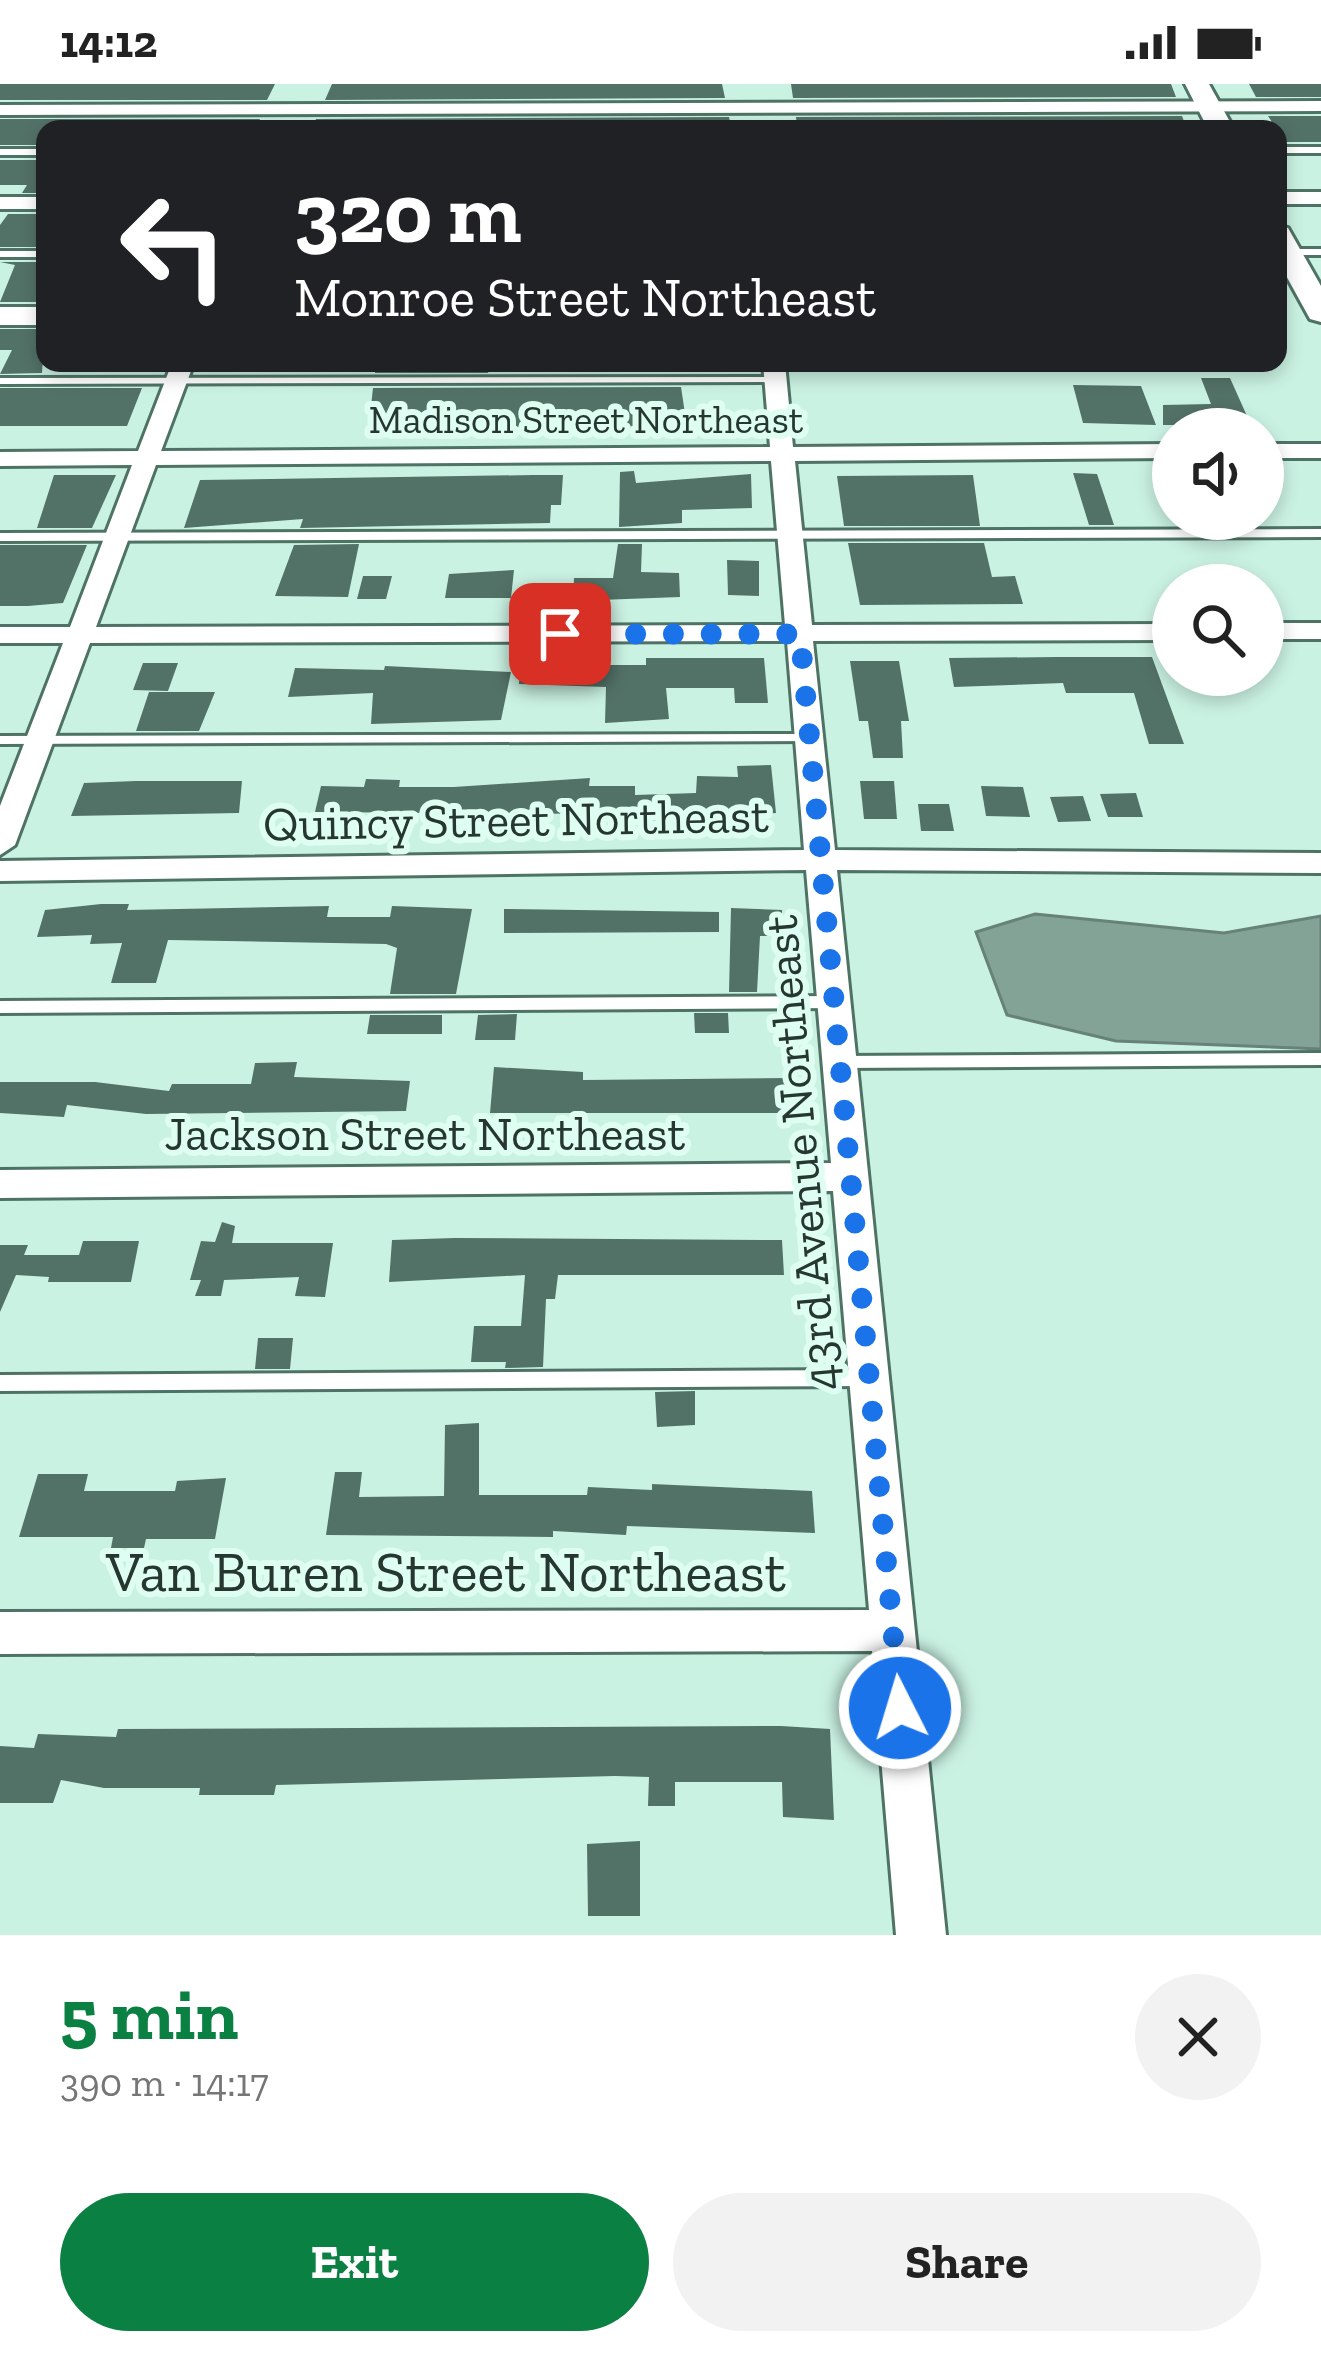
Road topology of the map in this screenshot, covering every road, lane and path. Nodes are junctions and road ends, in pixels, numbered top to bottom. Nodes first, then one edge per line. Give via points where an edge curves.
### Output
1 (290, 84) edge
2 (750, 84) edge
3 (752, 105) junction
4 (1209, 106) edge
5 (1321, 106) edge
6 (280, 109) junction
7 (0, 110) edge
8 (276, 120) edge
9 (756, 120) edge
10 (1287, 150) edge
11 (1321, 150) edge
12 (0, 152) edge
13 (36, 152) edge
14 (1287, 198) edge
15 (1321, 198) edge
16 (0, 203) edge
17 (36, 203) edge
18 (1287, 244) edge
19 (1287, 250) edge
20 (1321, 252) edge
21 (0, 254) edge
22 (36, 254) edge
23 (1287, 311) edge
24 (1321, 312) edge
25 (0, 316) edge
26 (36, 316) edge
27 (179, 372) edge
28 (775, 372) edge
29 (0, 381) edge
30 (1152, 451) edge
31 (1284, 451) edge
32 (1321, 451) edge
33 (783, 453) junction
34 (147, 458) junction
35 (0, 459) edge
36 (1321, 533) edge
37 (790, 536) junction
38 (0, 537) edge
39 (117, 537) junction
40 (1284, 631) edge
41 (1321, 631) edge
42 (1152, 632) edge
43 (0, 634) edge
44 (80, 634) junction
45 (800, 634) junction
46 (809, 738) junction
47 (0, 740) edge
48 (40, 740) junction
49 (0, 845) edge
50 (820, 860) junction
51 (1321, 863) edge
52 (0, 871) edge
53 (834, 1002) junction
54 (0, 1007) edge
55 (1321, 1060) edge
56 (839, 1062) junction
57 (850, 1177) junction
58 (0, 1184) edge
59 (869, 1378) junction
60 (0, 1383) edge
61 (892, 1630) junction
62 (0, 1633) edge
63 (921, 1935) edge

1 - 6 street
2 - 3 street
3 - 4 street
3 - 6 street
3 - 9 street
4 - 5 street
6 - 7 street
6 - 8 street
10 - 11 lane
12 - 13 lane
14 - 15 street
16 - 17 street
18 - 20 lane
19 - 24 street
21 - 22 lane
23 - 24 street
25 - 26 street
27 - 29 lane
27 - 34 street
28 - 33 street, 43rd Avenue Northeast
30 - 33 street, Madison Street Northeast
31 - 32 street
33 - 34 street, Madison Street Northeast
33 - 37 street, 43rd Avenue Northeast
34 - 35 street, Madison Street Northeast
34 - 39 street
36 - 37 lane
37 - 39 lane
37 - 45 street, 43rd Avenue Northeast
38 - 39 lane
39 - 44 street
40 - 41 street
42 - 45 street
43 - 44 street
44 - 45 street
44 - 48 street
45 - 46 street, 43rd Avenue Northeast
46 - 48 lane
46 - 50 street, 43rd Avenue Northeast
47 - 48 lane
48 - 49 street
50 - 51 street, Quincy Street Northeast
50 - 52 street, Quincy Street Northeast
50 - 53 street, 43rd Avenue Northeast
53 - 54 lane
53 - 56 street, 43rd Avenue Northeast
55 - 56 lane
56 - 57 street, 43rd Avenue Northeast
57 - 58 street, Jackson Street Northeast
57 - 59 street, 43rd Avenue Northeast
59 - 60 lane
59 - 61 street, 43rd Avenue Northeast
61 - 62 street, Van Buren Street Northeast
61 - 63 street, 43rd Avenue Northeast

